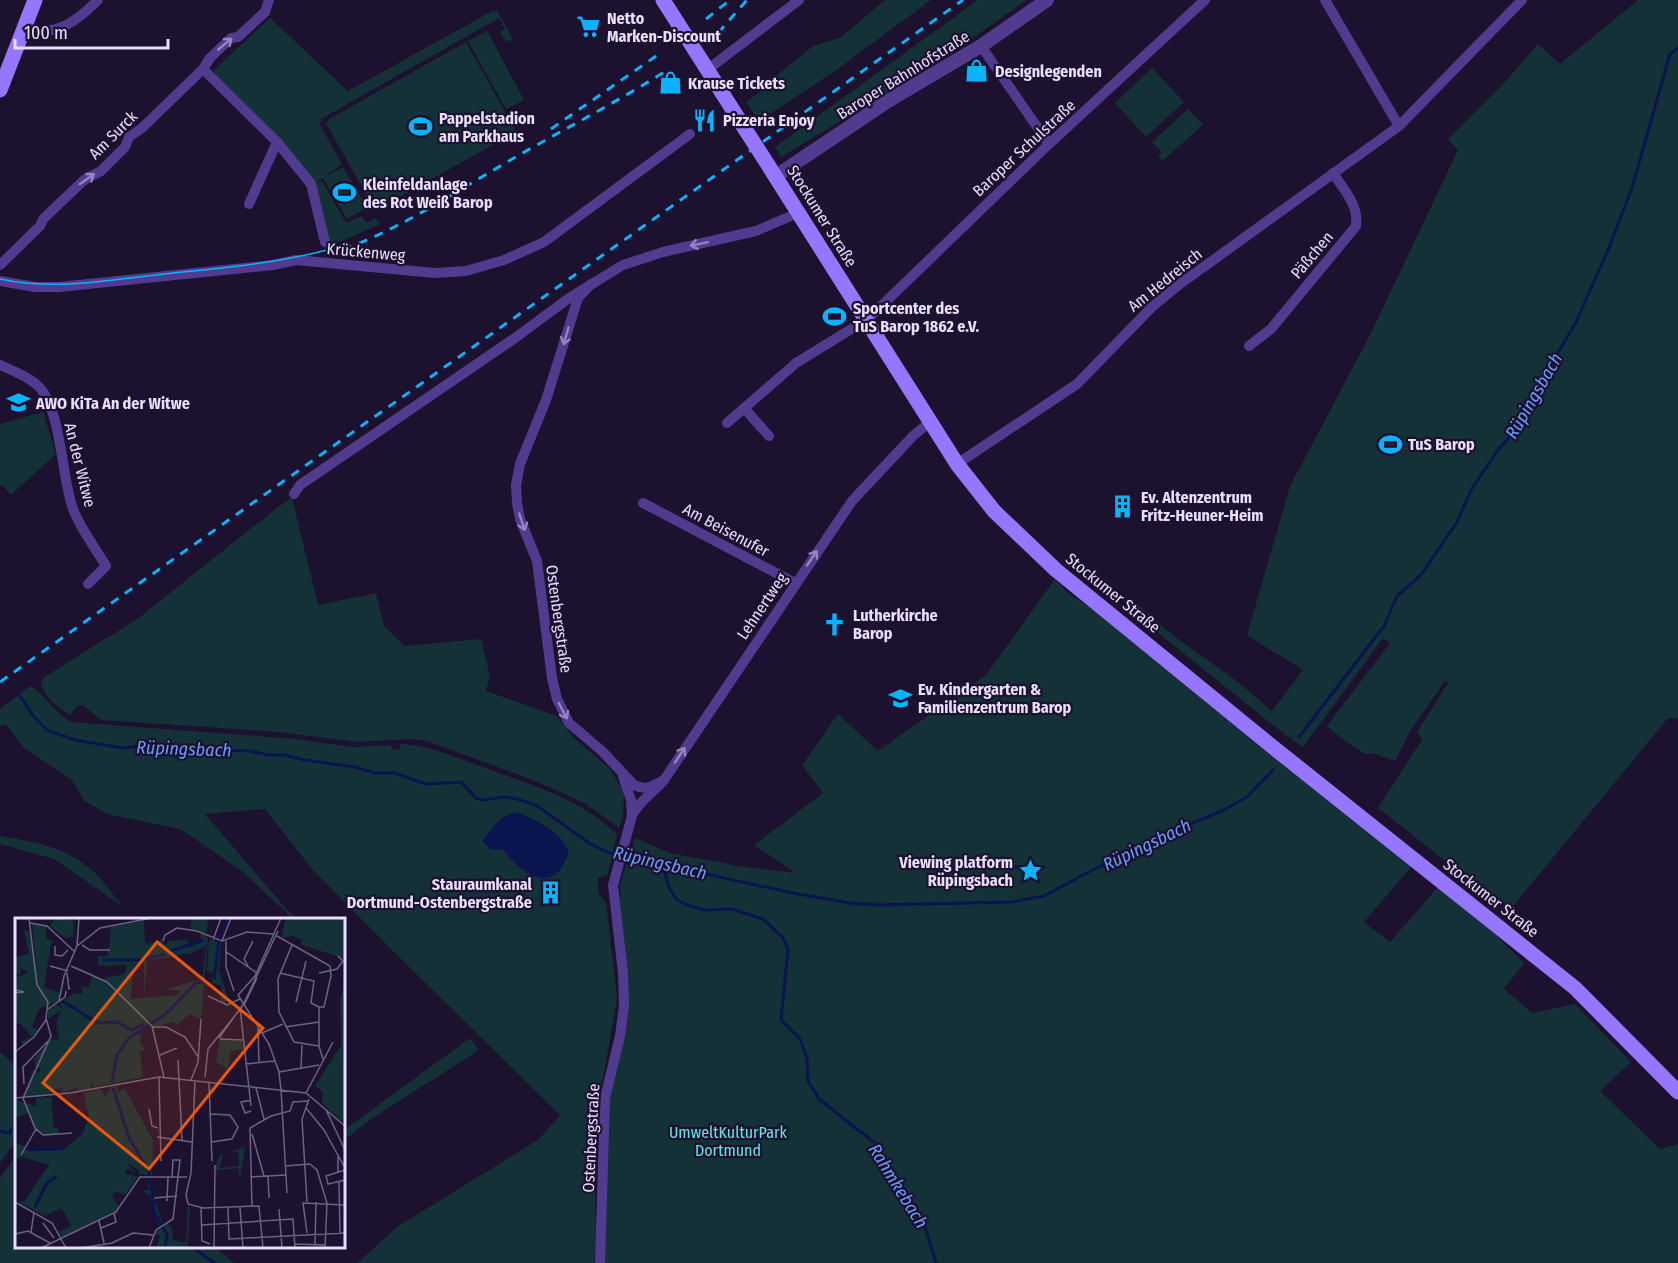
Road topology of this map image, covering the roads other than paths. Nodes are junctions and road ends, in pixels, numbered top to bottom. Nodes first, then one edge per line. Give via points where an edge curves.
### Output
1 (35, 0) edge
2 (98, 0) edge
3 (269, 0) edge
4 (663, 0) edge
5 (799, 0) edge
6 (1047, 0) edge
7 (1205, 0) edge
8 (1324, 0) edge
9 (1522, 0) edge
10 (24, 30) junction
11 (981, 46) junction
12 (202, 69) junction
13 (707, 70) junction
14 (0, 90) edge
15 (1400, 126) junction
16 (690, 134) dead end
17 (277, 142) junction
18 (1049, 144) junction
19 (1333, 173) junction
20 (776, 176) junction
21 (249, 204) dead end
22 (798, 213) junction
23 (325, 242) dead end
24 (0, 265) edge
25 (0, 281) edge
26 (591, 284) junction
27 (866, 320) junction
28 (1249, 346) dead end
29 (0, 365) edge
30 (744, 408) junction
31 (930, 422) junction
32 (727, 423) dead end
33 (768, 436) dead end
34 (957, 464) junction
35 (294, 494) dead end
36 (643, 503) dead end
37 (88, 584) dead end
38 (795, 584) junction
39 (621, 770) junction
40 (664, 780) junction
41 (632, 816) junction
42 (1678, 1092) edge
43 (600, 1263) edge

1 - 10 main road
2 - 10 street via 65,28 42,33
12 -> 3 street, Am Surck via 231,38 238,37 265,12
4 - 13 main road, Stockumer Straße
5 - 13 street
6 - 11 street, Baroper Bahnhofstraße
7 - 18 street, Baroper Schulstraße
8 - 15 street
9 - 15 street, Am Hedreisch
10 - 14 main road
11 - 18 street
11 - 20 street, Baroper Bahnhofstraße via 888,101
12 - 17 street
24 -> 12 street, Am Surck via 44,218 84,180 100,171 125,147 129,137
13 - 20 main road, Stockumer Straße, bridge
15 - 19 street, Am Hedreisch
16 - 25 street, Krückenweg via 544,242 466,271 435,273 296,260 59,287
17 - 21 street
17 - 23 street via 311,184
18 - 27 street, Baroper Schulstraße
19 - 28 street, Päßchen via 1355,206 1356,226 1271,329
19 - 34 street, Am Hedreisch via 1152,307 1077,384
20 - 22 main road, Stockumer Straße
22 -> 26 street, Ostenbergstraße via 756,231 623,265
22 - 27 main road, Stockumer Straße
26 - 35 street, Ostenbergstraße via 300,484
26 -> 39 street, Ostenbergstraße via 578,298 546,400 520,464 517,503 537,561 557,699 569,723
27 - 30 street, Baroper Schulstraße via 796,363
27 - 31 main road, Stockumer Straße
29 - 37 street, An der Witwe via 35,384 45,397 73,509 106,566
30 - 32 street, Baroper Schulstraße
30 - 33 street
31 - 34 main road, Stockumer Straße
38 -> 31 street, Lehnertweg via 852,501
34 - 42 main road, Stockumer Straße via 994,512 1048,563 1567,982
36 - 38 street, Am Beisenufer
40 -> 38 street, Lehnertweg
39 - 40 street, Ostenbergstraße via 641,788
39 - 41 street, Ostenbergstraße
40 - 41 street, Lehnertweg via 637,805
41 - 43 street, Ostenbergstraße via 613,885 624,1006 606,1098

